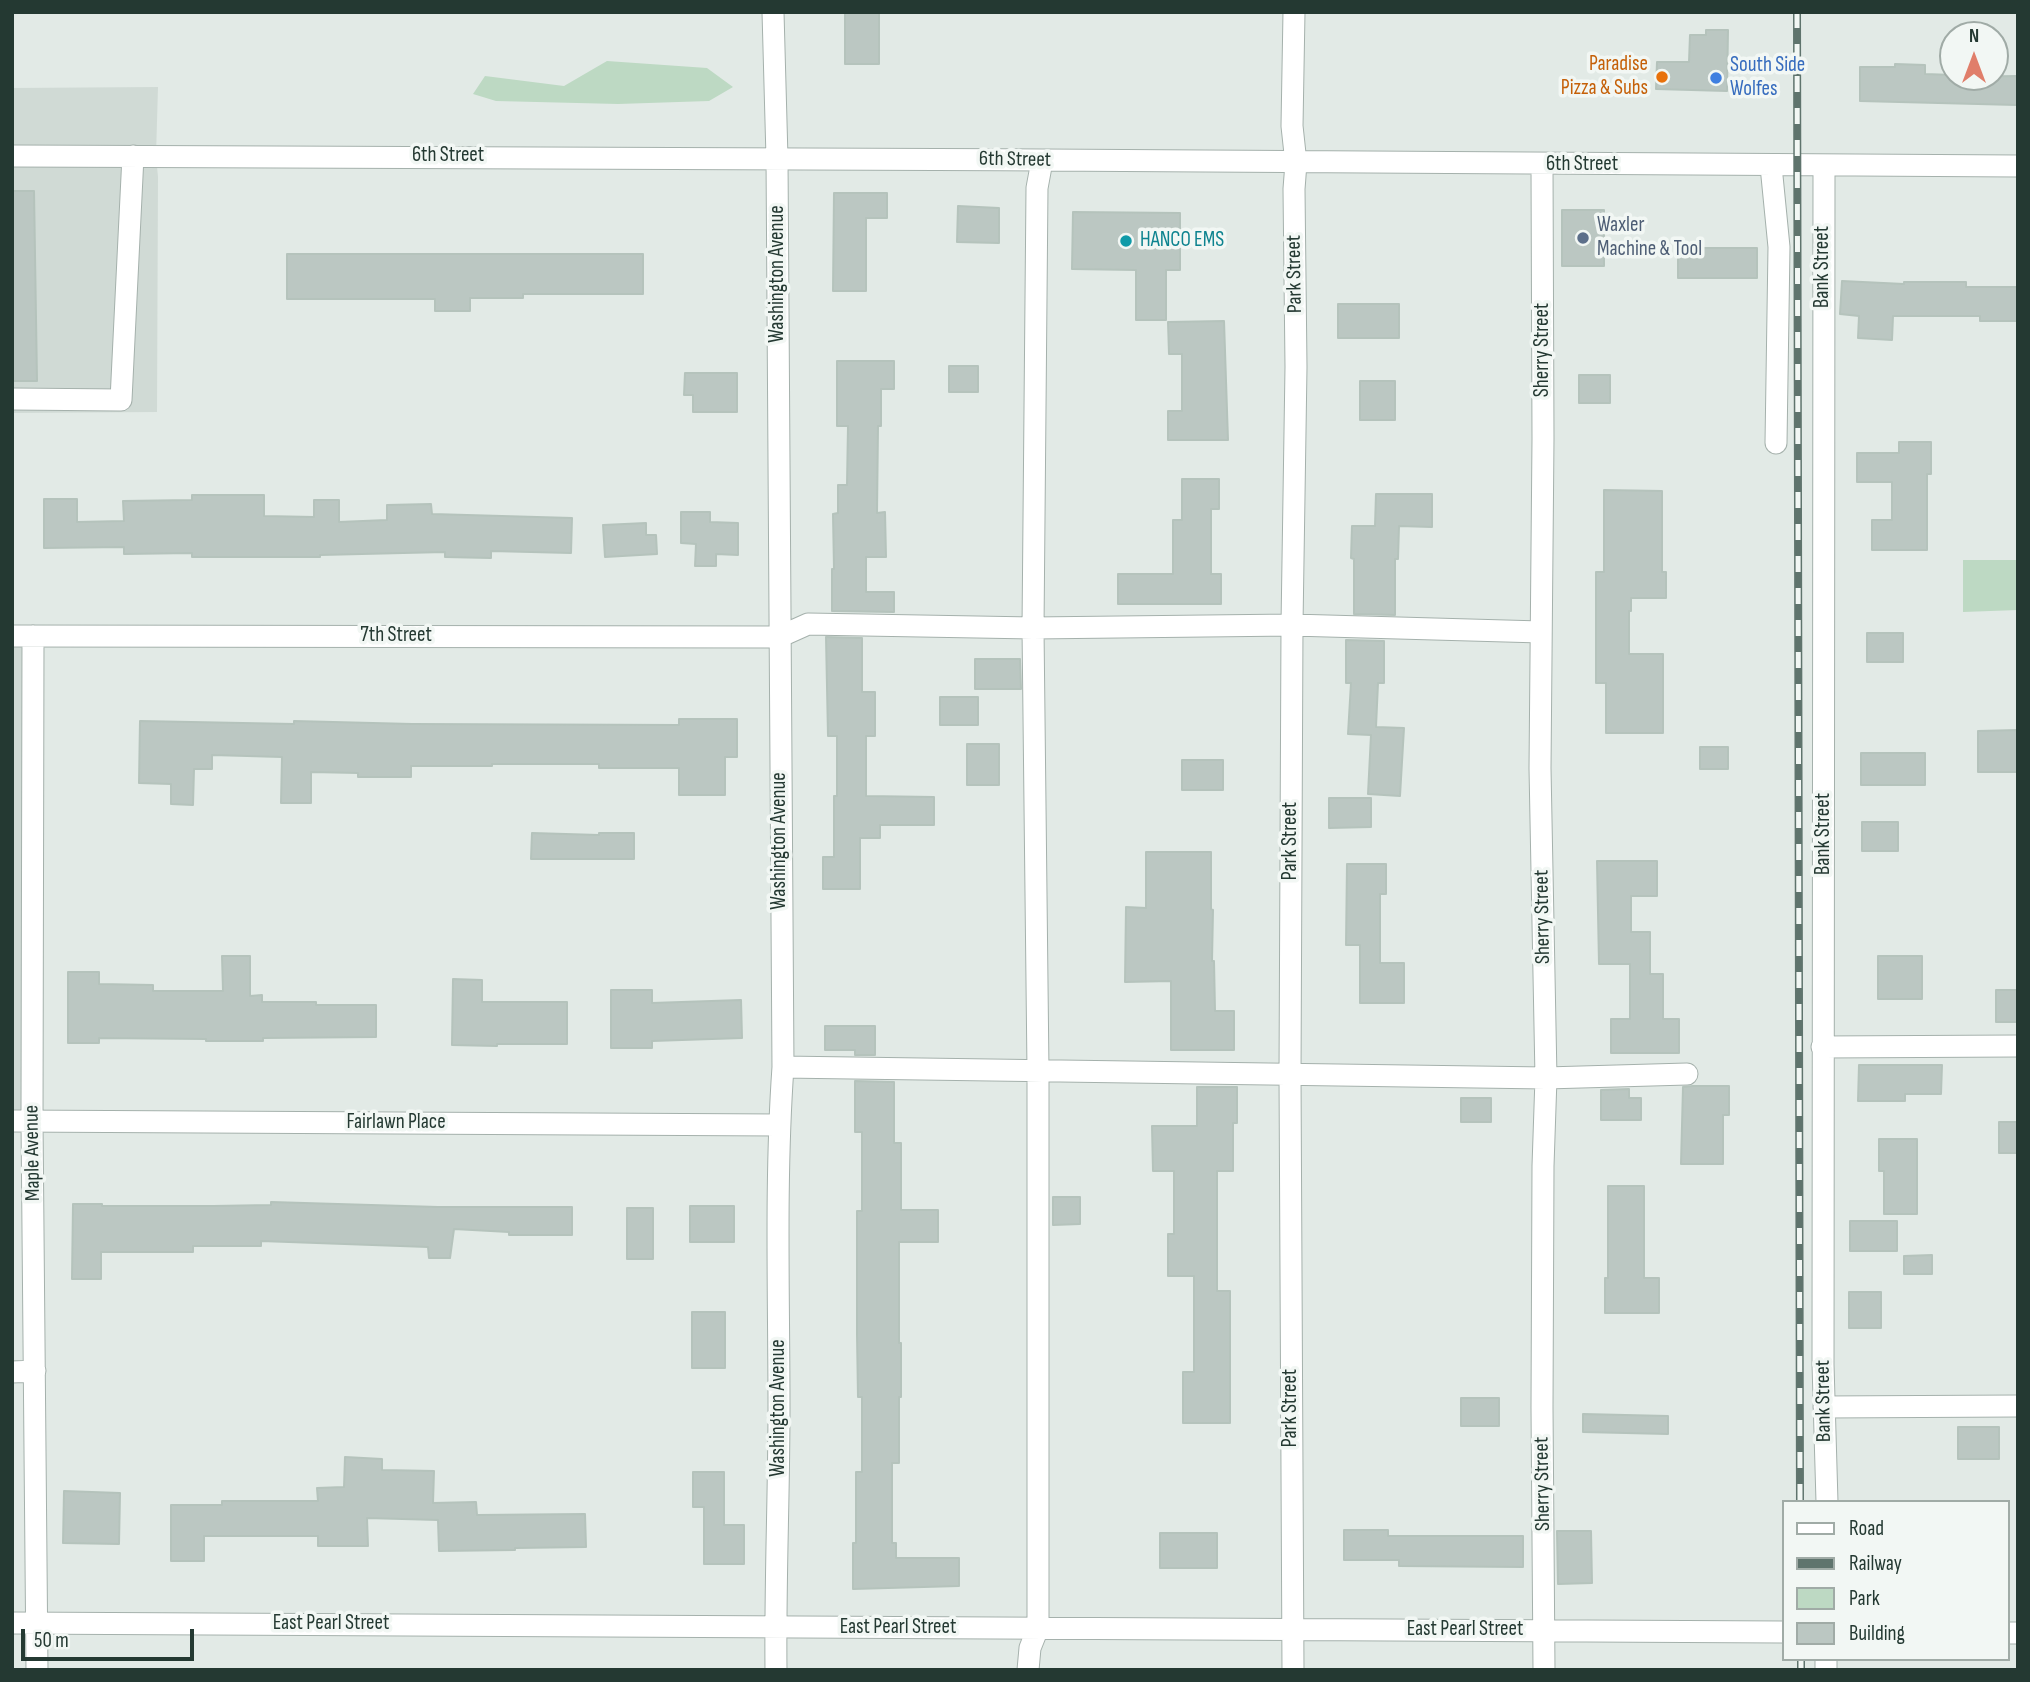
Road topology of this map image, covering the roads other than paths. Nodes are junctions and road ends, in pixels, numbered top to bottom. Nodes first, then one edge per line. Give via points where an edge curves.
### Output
1 (773, 12) edge
2 (1294, 12) edge
3 (12, 156) edge
4 (133, 156) junction
5 (777, 158) junction
6 (1042, 161) junction
7 (1296, 163) junction
8 (1542, 165) junction
9 (1771, 166) junction
10 (1824, 166) junction
11 (2018, 166) edge
12 (12, 399) edge
13 (1776, 443) dead end
14 (1292, 625) junction
15 (1033, 628) junction
16 (1541, 632) junction
17 (23, 636) edge
18 (779, 637) junction
19 (2018, 1046) edge
20 (1822, 1047) junction
21 (783, 1067) junction
22 (1038, 1071) junction
23 (1290, 1074) junction
24 (1687, 1074) dead end
25 (1546, 1077) junction
26 (22, 1121) edge
27 (779, 1125) junction
28 (36, 1371) junction
29 (12, 1372) edge
30 (2018, 1406) edge
31 (1824, 1407) junction
32 (1827, 1500) edge
33 (37, 1622) junction
34 (12, 1623) edge
35 (775, 1628) junction
36 (1038, 1628) junction
37 (1293, 1629) junction
38 (1544, 1630) junction
39 (1782, 1632) edge
40 (37, 1670) edge
41 (776, 1670) edge
42 (1028, 1670) edge
43 (1293, 1670) edge
44 (1544, 1670) edge

1 - 5 street, Washington Avenue
2 - 7 street, Park Street via 1292,126
3 - 4 street, 6th Street
4 - 5 street, 6th Street
4 - 12 street via 121,400
5 - 6 street, 6th Street
5 - 18 street, Washington Avenue
6 - 7 street, 6th Street
6 - 15 street via 1037,188
7 - 8 street, 6th Street
7 - 14 street, Park Street
8 - 9 street, 6th Street
8 - 16 street, Sherry Street
9 - 10 street, 6th Street
9 - 13 street via 1779,247
10 - 11 street, 6th Street
10 - 20 street, Bank Street
14 - 15 street
14 - 16 street
14 - 23 street, Park Street
15 - 18 street via 808,624
15 - 22 street
16 - 25 street, Sherry Street
17 - 18 street, 7th Street
17 - 26 street, Maple Avenue
18 - 21 street, Washington Avenue
19 - 20 street
20 - 31 street, Bank Street
21 - 22 street
21 - 27 street, Washington Avenue
22 - 23 street
22 - 36 street
23 - 25 street
23 - 37 street, Park Street
24 - 25 street
25 - 38 street, Sherry Street
26 - 27 street, Fairlawn Place
26 - 28 street, Maple Avenue
27 - 35 street, Washington Avenue
28 - 29 street
28 - 33 street, Maple Avenue
30 - 31 street
31 - 32 street, Bank Street
33 - 34 street, East Pearl Street
33 - 35 street, East Pearl Street
33 - 40 street, Maple Avenue
35 - 36 street, East Pearl Street
35 - 41 street, Washington Avenue
36 - 37 street, East Pearl Street
36 - 42 street
37 - 38 street, East Pearl Street
37 - 43 street, Park Street
38 - 39 street, East Pearl Street
38 - 44 street, Sherry Street

